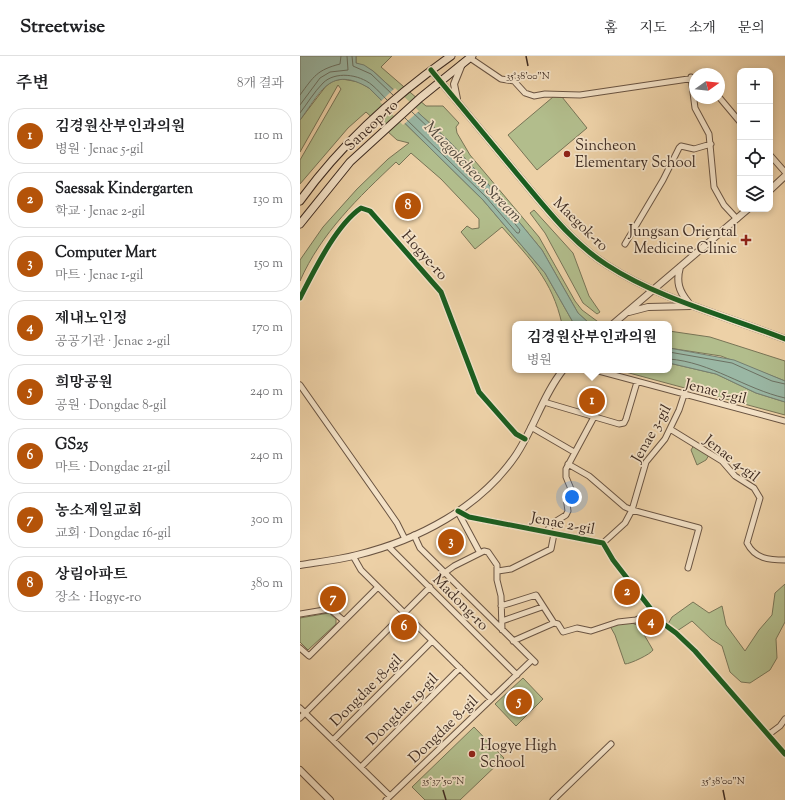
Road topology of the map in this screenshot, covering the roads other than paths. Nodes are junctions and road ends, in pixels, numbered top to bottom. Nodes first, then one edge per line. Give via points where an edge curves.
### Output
1 (451, 56) edge
2 (471, 57) edge
3 (462, 64) junction
4 (431, 70) junction
5 (689, 79) edge
6 (440, 81) junction
7 (458, 103) junction
8 (695, 104) edge
9 (725, 104) edge
10 (737, 118) edge
11 (711, 144) junction
12 (773, 158) edge
13 (785, 172) edge
14 (785, 176) edge
15 (773, 187) edge
16 (300, 201) edge
17 (745, 212) edge
18 (737, 219) junction
19 (300, 224) edge
20 (625, 244) dead end
21 (681, 266) junction
22 (653, 290) junction
23 (300, 298) edge
24 (693, 305) junction
25 (627, 312) junction
26 (616, 321) edge
27 (785, 339) edge
28 (562, 373) edge
29 (606, 373) edge
30 (637, 382) junction
31 (300, 384) edge
32 (684, 395) junction
33 (544, 402) junction
34 (594, 417) junction
35 (785, 421) edge
36 (532, 427) junction
37 (670, 429) junction
38 (525, 440) junction
39 (574, 452) junction
40 (568, 464) junction
41 (632, 510) junction
42 (458, 511) junction
43 (546, 532) junction
44 (554, 534) junction
45 (414, 535) junction
46 (404, 539) junction
47 (603, 543) junction
48 (388, 546) junction
49 (480, 553) junction
50 (353, 556) junction
51 (785, 560) edge
52 (300, 565) edge
53 (688, 568) dead end
54 (498, 570) junction
55 (444, 573) junction
56 (378, 587) junction
57 (430, 587) junction
58 (502, 606) junction
59 (542, 607) junction
60 (653, 612) junction
61 (404, 613) junction
62 (300, 614) edge
63 (344, 621) junction
64 (502, 621) junction
65 (554, 623) junction
66 (502, 630) junction
67 (432, 641) junction
68 (513, 641) junction
69 (300, 648) edge
70 (460, 668) junction
71 (517, 675) junction
72 (491, 699) junction
73 (300, 708) edge
74 (305, 712) junction
75 (300, 718) edge
76 (785, 719) edge
77 (768, 735) junction
78 (333, 740) junction
79 (611, 744) dead end
80 (785, 754) edge
81 (361, 767) junction
82 (300, 770) edge
83 (388, 798) edge
84 (330, 800) edge
85 (553, 800) edge

1 - 4 main road, Saneop-ro
2 - 3 main road, Saneop-ro
2 - 5 street via 501,79 514,81 526,93 534,96 580,95
3 - 6 main road, Saneop-ro
3 - 7 street via 454,84
4 - 6 street, Maegok-ro
4 - 16 main road, Saneop-ro via 373,119 340,152
6 - 7 street, Maegok-ro
6 - 19 main road, Saneop-ro via 350,162
7 - 22 street, Maegok-ro via 574,238 606,265
8 - 11 street via 708,130
9 - 10 street
11 - 18 street via 714,187 724,205
11 - 20 street via 694,149 686,146 679,148
12 - 13 street
14 - 15 street
17 - 18 street
18 - 21 street
21 - 22 street
21 - 24 street via 678,287 682,295
22 - 24 street, Maegok-ro
22 - 25 street
23 - 38 street, Hogye-ro via 318,264 344,226 361,208 370,211 441,292 479,392 516,434
24 - 25 street via 648,306
24 - 27 street, Maegok-ro
25 - 26 street
28 - 33 street
29 - 30 street, Jenae 5-gil
30 - 32 street, Jenae 5-gil
30 - 34 street via 624,423
31 - 46 street via 388,510
32 - 35 street, Jenae 5-gil
32 - 37 street, Jenae 3-gil
33 - 34 street
33 - 36 street
34 - 39 street
36 - 38 street
36 - 39 street
37 - 41 street, Jenae 3-gil via 646,462
37 - 51 street, Jenae 4-gil via 722,461 735,476 754,488 760,498 747,543 761,558
38 - 42 street via 493,483
39 - 40 street
40 - 41 street via 589,476
40 - 43 street via 565,473 571,489 566,497 568,511 566,516 553,523
41 - 47 street, Jenae 3-gil via 624,523
41 - 53 street via 699,528
42 - 43 street, Jenae 2-gil via 469,517
42 - 45 street
42 - 49 street
43 - 44 street, Jenae 2-gil
44 - 47 street, Jenae 2-gil
44 - 54 street via 551,550 511,569
45 - 46 street
45 - 55 street via 420,548
46 - 48 street
47 - 60 street, Jenae 2-gil
48 - 50 street
48 - 57 street, Madong-ro
49 - 54 street via 488,552 498,565
49 - 55 street
50 - 52 street
50 - 56 street via 360,570
54 - 58 street via 497,580
55 - 66 street
56 - 61 street
56 - 63 street
57 - 61 street
57 - 71 street, Madong-ro
58 - 59 street via 536,595
58 - 64 street
59 - 64 street
59 - 65 street
60 - 65 street via 636,620 618,622 591,631 577,628 563,632 558,624
60 - 77 street, Jenae 2-gil via 695,651
61 - 67 street
61 - 74 street
62 - 63 street via 330,609
63 - 69 street via 309,656
64 - 66 street
65 - 68 street
66 - 68 street
67 - 70 street
67 - 78 street, Dongdae 18-gil
68 - 71 street, Dongdae 8-gil via 533,661
70 - 72 street
70 - 81 street, Dongdae 19-gil
71 - 72 street, Dongdae 8-gil
72 - 83 street, Dongdae 8-gil
73 - 74 street
74 - 75 street
74 - 78 street
76 - 77 street
77 - 80 street, Jenae 2-gil
78 - 81 street
79 - 85 street
81 - 83 street
82 - 84 street

